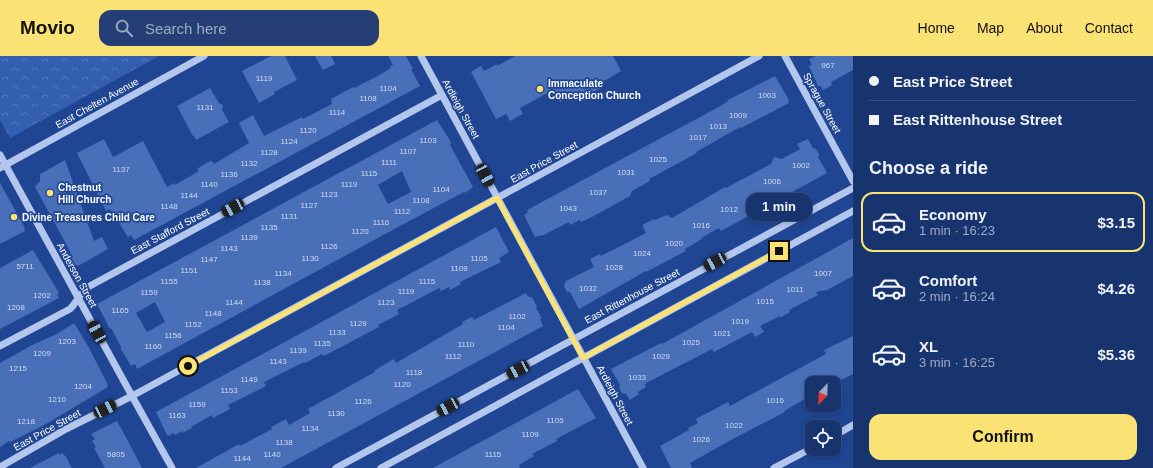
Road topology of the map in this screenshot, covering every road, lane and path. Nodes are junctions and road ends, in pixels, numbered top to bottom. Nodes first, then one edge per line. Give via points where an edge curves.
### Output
1 (204, 56) edge
2 (421, 56) edge
3 (759, 56) edge
4 (785, 56) edge
5 (442, 95) junction
6 (0, 154) edge
7 (3, 166) edge
8 (853, 181) edge
9 (853, 188) edge
10 (497, 198) junction
11 (853, 211) edge
12 (78, 299) junction
13 (573, 339) junction
14 (0, 346) edge
15 (583, 358) junction
16 (132, 396) junction
17 (853, 425) edge
18 (841, 432) edge
19 (805, 452) edge
20 (4, 467) edge
21 (172, 468) edge
22 (336, 468) edge
23 (381, 468) edge
24 (643, 468) edge
25 (774, 468) edge

1 - 7 street, East Chelten Avenue
2 - 5 street, Ardleigh Street
3 - 10 street, East Price Street
4 - 8 street, Sprague Street
5 - 10 street, Ardleigh Street
5 - 12 street, East Stafford Street via 94,283 82,292
6 - 7 street, Anderson Street
7 - 12 street, Anderson Street
9 - 13 street, East Rittenhouse Street
10 - 13 street, Ardleigh Street
10 - 16 street, East Price Street
11 - 15 street
12 - 14 street, East Stafford Street via 70,309
12 - 16 street, Anderson Street
13 - 15 street, Ardleigh Street
13 - 22 street, East Rittenhouse Street
15 - 23 street
15 - 24 street, Ardleigh Street
16 - 20 street, East Price Street via 66,429
16 - 21 street, Anderson Street
17 - 18 street
19 - 25 street

